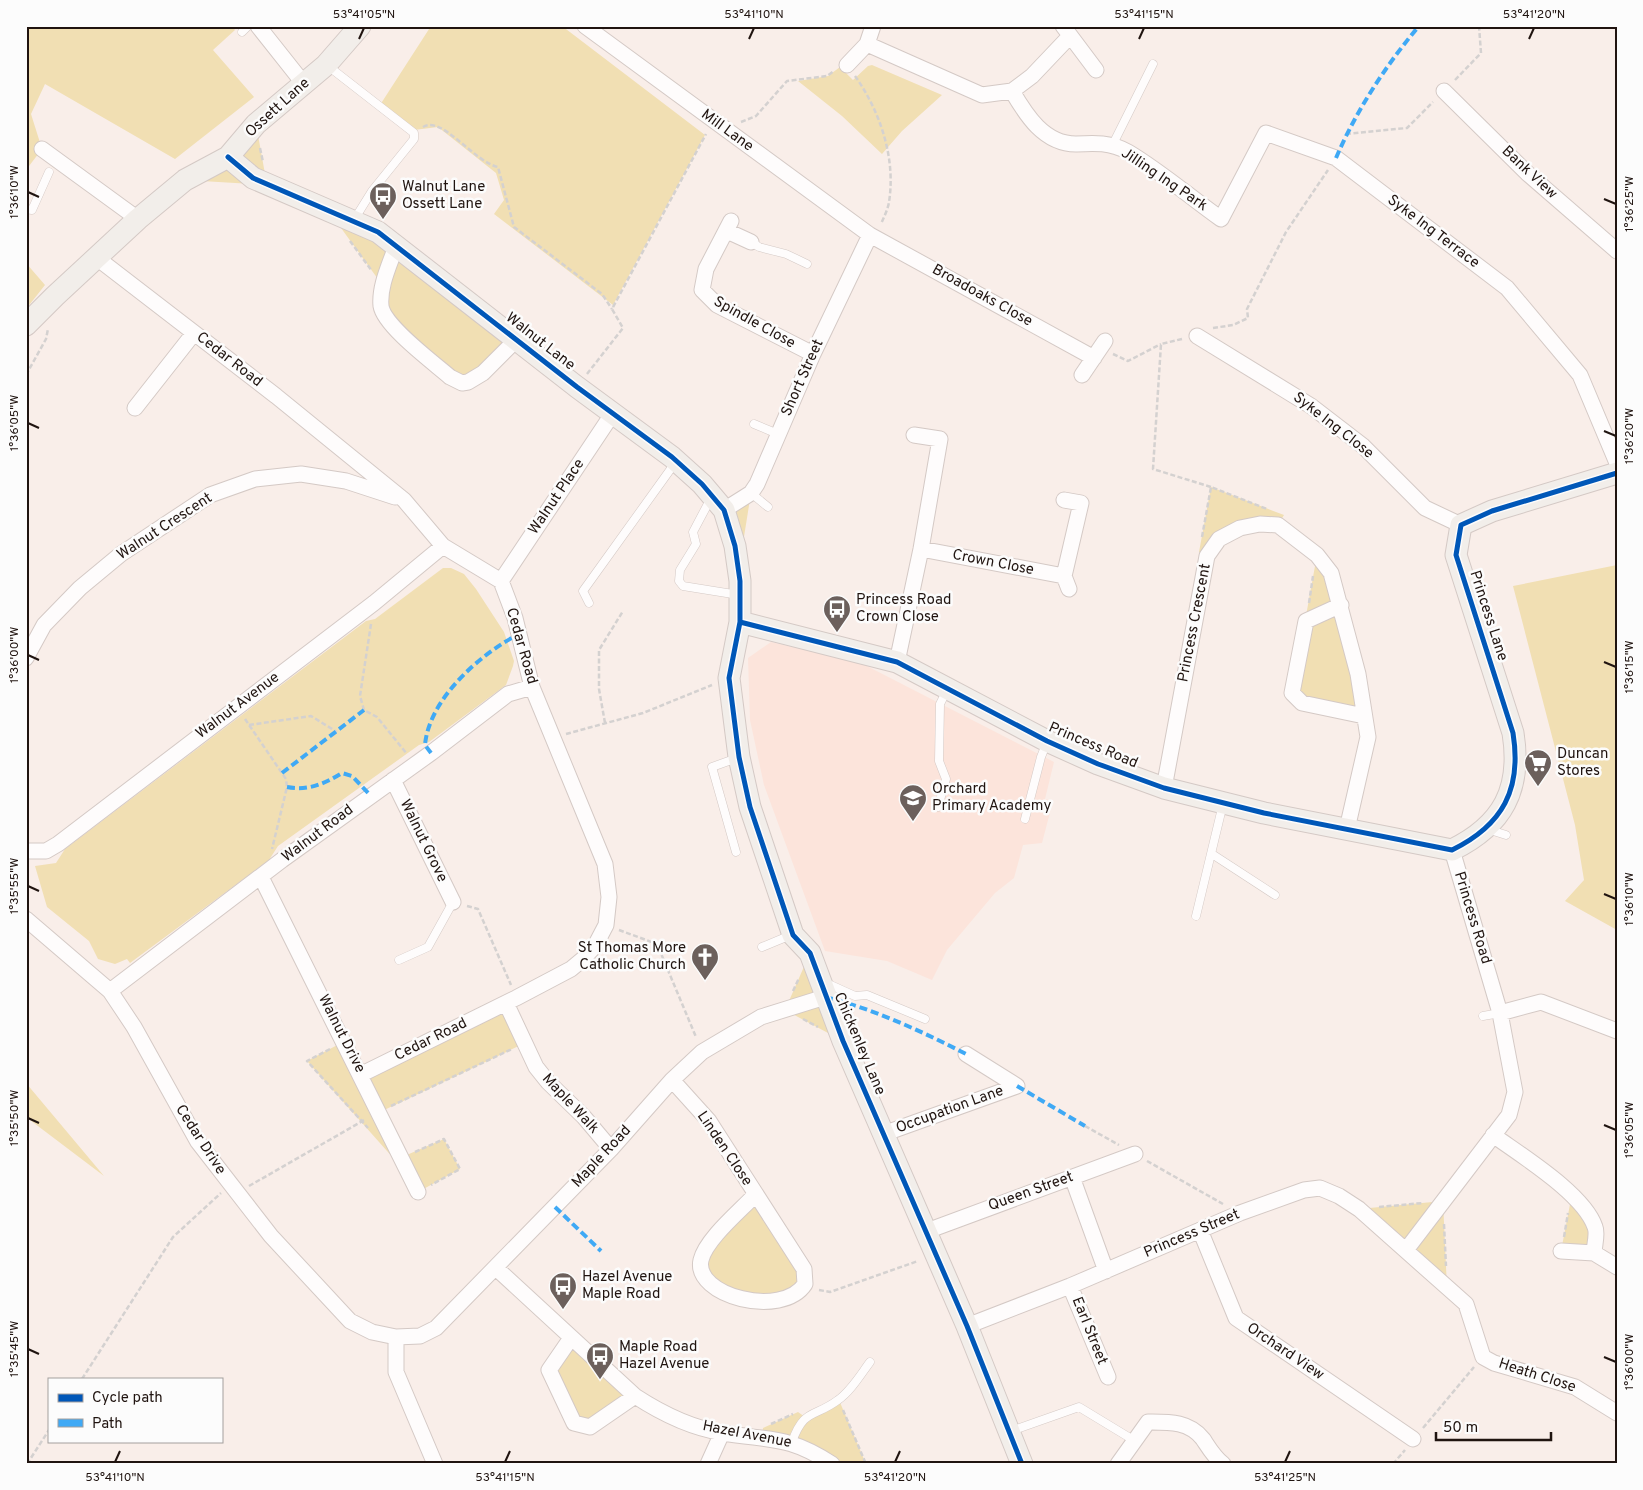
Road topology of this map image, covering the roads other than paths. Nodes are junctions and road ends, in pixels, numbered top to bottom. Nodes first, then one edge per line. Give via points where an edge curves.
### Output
1 (258, 26) edge
2 (360, 26) edge
3 (585, 26) edge
4 (873, 26) edge
5 (1067, 31) edge
6 (867, 44) junction
7 (1153, 64) dead end
8 (326, 65) junction
9 (847, 66) road end
10 (1096, 70) dead end
11 (304, 84) junction
12 (1012, 91) junction
13 (1444, 91) road end
14 (1112, 146) junction
15 (42, 149) dead end
16 (228, 157) junction
17 (1336, 158) joint
18 (52, 165) junction
19 (26, 209) edge
20 (138, 219) junction
21 (354, 220) junction
22 (870, 235) junction
23 (751, 242) joint
24 (396, 246) junction
25 (1617, 251) edge
26 (97, 258) junction
27 (807, 264) dead end
28 (26, 325) edge
29 (194, 333) junction
30 (1197, 336) dead end
31 (517, 339) junction
32 (813, 354) junction
33 (1082, 375) dead end
34 (135, 408) dead end
35 (613, 413) junction
36 (754, 424) dead end
37 (778, 434) junction
38 (914, 434) dead end
39 (676, 462) junction
40 (1617, 463) edge
41 (1617, 473) edge
42 (752, 493) junction
43 (404, 500) junction
44 (1064, 500) dead end
45 (718, 503) junction
46 (768, 507) dead end
47 (1461, 526) junction
48 (443, 546) junction
49 (922, 549) junction
50 (501, 581) junction
51 (740, 595) junction
52 (588, 603) dead end
53 (1341, 605) junction
54 (740, 622) junction
55 (26, 658) edge
56 (897, 662) junction
57 (532, 687) junction
58 (948, 690) junction
59 (1364, 716) junction
60 (1047, 741) junction
61 (739, 757) junction
62 (394, 780) junction
63 (1164, 788) junction
64 (1223, 802) junction
65 (938, 807) dead end
66 (1025, 819) dead end
67 (1485, 828) junction
68 (1348, 830) junction
69 (1506, 835) dead end
70 (1452, 850) junction
71 (26, 851) edge
72 (736, 852) dead end
73 (1212, 854) junction
74 (261, 876) junction
75 (1275, 895) dead end
76 (453, 902) joint
77 (1196, 916) dead end
78 (26, 920) edge
79 (793, 934) junction
80 (762, 947) dead end
81 (399, 960) dead end
82 (822, 988) junction
83 (110, 991) junction
84 (511, 1001) junction
85 (1500, 1013) junction
86 (1483, 1016) dead end
87 (925, 1019) dead end
88 (1617, 1031) edge
89 (966, 1054) dead end
90 (362, 1074) junction
91 (672, 1080) junction
92 (883, 1134) junction
93 (1493, 1135) junction
94 (611, 1149) junction
95 (1135, 1154) road end
96 (1072, 1177) junction
97 (418, 1192) dead end
98 (755, 1195) junction
99 (1200, 1230) junction
100 (927, 1231) junction
101 (1406, 1250) junction
102 (1561, 1251) road end
103 (1594, 1254) junction
104 (1617, 1267) edge
105 (496, 1268) junction
106 (1106, 1271) junction
107 (1070, 1286) junction
108 (967, 1326) junction
109 (396, 1337) junction
110 (571, 1338) junction
111 (1483, 1356) joint
112 (870, 1362) dead end
113 (1108, 1377) dead end
114 (635, 1396) junction
115 (1617, 1413) edge
116 (1009, 1431) junction
117 (722, 1433) junction
118 (1413, 1439) road end
119 (1135, 1441) junction
120 (792, 1442) junction
121 (435, 1464) edge
122 (708, 1464) edge
123 (832, 1464) edge
124 (1022, 1464) edge
125 (1118, 1464) edge
126 (1223, 1464) edge

1 - 11 street
2 - 8 street, Ossett Lane
3 - 22 street, Mill Lane
4 - 6 street
5 - 10 street
5 - 12 street via 1032,76
6 - 9 street
6 - 12 street via 982,96
7 - 14 lane
8 - 11 street, Ossett Lane
8 - 21 lane via 414,133 414,139 372,191
11 - 16 street, Ossett Lane via 256,124
12 - 14 street, Jilling Ing Park via 1027,116 1049,137 1073,144 1100,142
13 - 25 street, Bank View via 1527,173
14 - 17 street, Jilling Ing Park via 1126,151 1221,219 1266,132
15 - 18 street
16 - 20 street, Ossett Lane via 185,180
16 - 21 street, Walnut Lane via 253,178
17 - 40 street, Syke Ing Terrace via 1507,288 1580,375
18 - 19 lane via 32,210
18 - 20 street via 86,183
20 - 26 street, Ossett Lane
21 - 24 street, Walnut Lane
22 - 32 street, Short Street
22 - 33 street, Broadoaks Close via 1100,349
23 - 27 lane
23 - 32 street, Spindle Close via 729,226 706,269 702,290 717,305
24 - 31 street, Walnut Lane
24 - 31 street, Walnut Lane via 383,286 381,304 386,318 456,381 476,379
26 - 28 street, Ossett Lane
26 - 29 street, Cedar Road
29 - 34 street
29 - 43 street, Cedar Road
30 - 47 street, Syke Ing Close via 1311,406 1363,446 1425,508
31 - 35 street, Walnut Lane
32 - 37 street, Short Street
35 - 39 street, Walnut Lane
35 - 50 street, Walnut Place
36 - 37 lane
37 - 42 street, Short Street
38 - 49 street via 940,439
39 - 45 street, Walnut Lane
39 - 52 lane via 583,591
41 - 47 street via 1492,511
42 - 45 street
42 - 46 lane
43 - 48 street, Cedar Road
43 - 55 street, Walnut Crescent via 346,481 301,474 255,479 210,495 137,543 80,588 44,625
44 - 49 street, Crown Close via 1081,503 1067,583
45 - 51 street, Walnut Lane via 735,546
45 - 51 lane via 696,524 693,532 696,544 680,570 679,581 689,587
47 - 67 street, Princess Lane via 1456,555 1513,733 1516,753 1513,788
48 - 50 street, Cedar Road
48 - 71 street, Walnut Avenue via 374,603 58,844 46,851
49 - 56 street
50 - 57 street, Cedar Road via 515,618
51 - 54 street, Walnut Lane
53 - 59 street via 1358,674
53 - 59 street via 1306,621 1292,693 1302,703
53 - 63 street, Princess Crescent via 1331,573 1317,555 1278,525 1240,528 1219,538 1207,556
54 - 56 street, Princess Road
54 - 61 street, Chickenley Lane via 729,678
56 - 58 street, Princess Road
57 - 62 street, Walnut Road via 508,694
57 - 84 street, Cedar Road via 605,864 609,897 606,925 595,946 571,969
58 - 60 street, Princess Road
58 - 65 lane via 940,704 939,761 946,779
59 - 68 street via 1368,737
60 - 63 street, Princess Road
60 - 66 lane
61 - 72 lane via 712,767
61 - 79 street, Chickenley Lane via 750,807
62 - 74 street, Walnut Road
62 - 76 street, Walnut Grove
63 - 64 street, Princess Road
64 - 68 street, Princess Road
64 - 73 lane
67 - 69 lane
67 - 70 street, Princess Lane
68 - 70 street, Princess Road
70 - 85 street, Princess Road
73 - 75 lane
73 - 77 lane
74 - 83 street, Walnut Road
74 - 90 street, Walnut Drive
76 - 81 lane via 428,947
78 - 83 street, Cedar Drive
79 - 80 lane
79 - 82 street, Chickenley Lane via 810,953
82 - 87 lane via 855,996 867,995
82 - 91 street, Maple Road via 761,1016 702,1052
82 - 92 street, Chickenley Lane
83 - 109 street, Cedar Drive via 134,1026 198,1142 271,1236 350,1321 372,1332
84 - 90 street, Cedar Road
84 - 94 street, Maple Walk via 536,1067
85 - 86 lane
85 - 88 street via 1540,1002
85 - 93 street, Princess Road via 1515,1092 1508,1115
89 - 92 street, Occupation Lane via 1018,1086
90 - 97 street, Walnut Drive
91 - 94 street, Maple Road
91 - 98 street, Linden Close via 709,1121
92 - 100 street, Chickenley Lane
93 - 101 street, Princess Road
93 - 103 street via 1572,1194 1596,1228
94 - 105 street, Maple Road
95 - 96 street, Queen Street
96 - 100 street, Queen Street
96 - 106 street
98 - 98 street, Linden Close via 708,1246 701,1263 703,1273 726,1293 768,1302 788,1298 804,1284 804,1269
99 - 101 street, Princess Street via 1304,1190 1320,1188 1359,1209
99 - 106 street, Princess Street
99 - 118 street, Orchard View via 1236,1318
100 - 108 street, Chickenley Lane
101 - 111 street, Princess Street via 1466,1304
102 - 103 street
103 - 104 street
105 - 109 street, Maple Road via 436,1328 420,1336
105 - 110 street, Hazel Avenue
106 - 107 street, Princess Street
107 - 108 street, Princess Street
107 - 113 street, Earl Street
108 - 116 street, Chickenley Lane
109 - 121 street via 396,1372
110 - 114 street, Hazel Avenue
110 - 114 street via 548,1370 574,1423 590,1427
111 - 115 street, Heath Close via 1494,1363 1575,1386
112 - 120 lane via 839,1400 805,1417
114 - 117 street, Hazel Avenue via 679,1420
116 - 119 lane via 1079,1407
116 - 124 street, Chickenley Lane
117 - 120 street, Hazel Avenue
117 - 122 street
119 - 125 street
119 - 126 street via 1148,1422 1178,1421 1201,1436
120 - 123 street, Hazel Avenue

